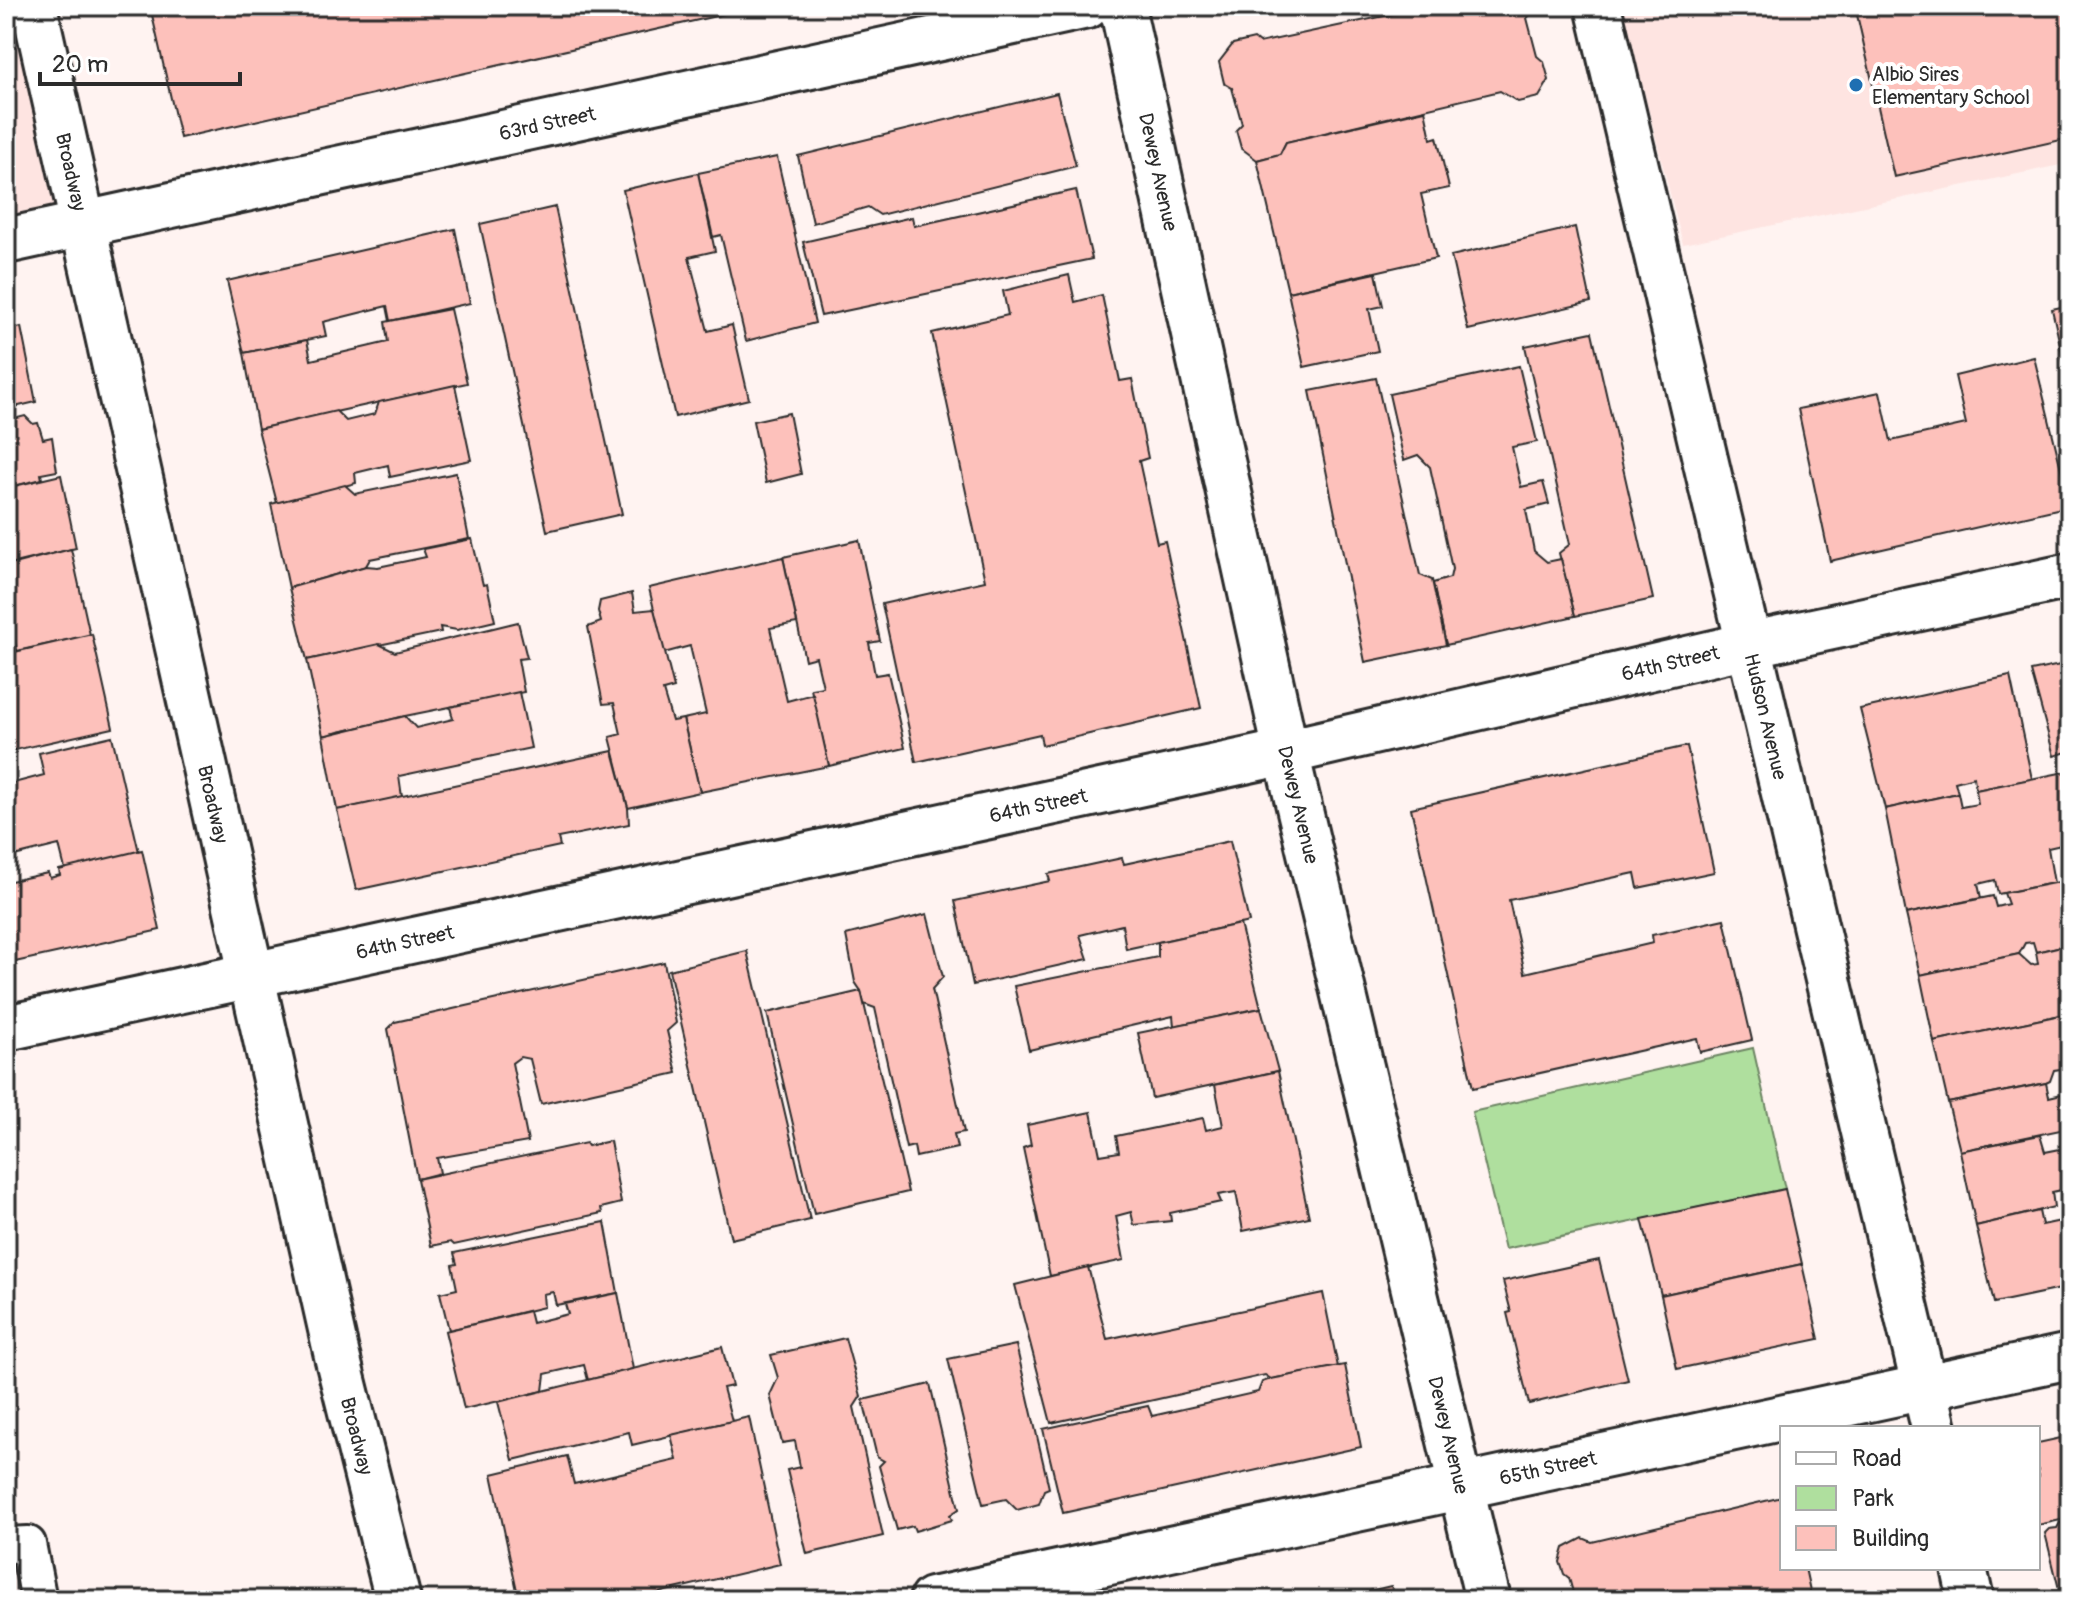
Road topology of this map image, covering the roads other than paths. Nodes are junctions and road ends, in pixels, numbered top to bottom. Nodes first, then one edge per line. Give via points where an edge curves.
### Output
1 (34, 6) edge
2 (1122, 6) edge
3 (1598, 6) edge
4 (1071, 8) edge
5 (83, 223) junction
6 (6, 241) edge
7 (2070, 576) edge
8 (1748, 645) junction
9 (1286, 752) junction
10 (251, 974) junction
11 (6, 1028) edge
12 (2070, 1356) edge
13 (1929, 1408) edge
14 (1822, 1426) edge
15 (1780, 1433) edge
16 (1460, 1487) junction
17 (6, 1545) edge
18 (1964, 1570) edge
19 (39, 1600) edge
20 (398, 1600) edge
21 (932, 1600) edge
22 (1488, 1600) edge
23 (1971, 1600) edge

1 - 5 street, Broadway
2 - 9 street, Dewey Avenue
3 - 8 street, Hudson Avenue
4 - 5 street, 63rd Street
5 - 6 street, 63rd Street
5 - 10 street, Broadway
7 - 8 street, 64th Street
8 - 9 street, 64th Street
8 - 13 street, Hudson Avenue
9 - 10 street, 64th Street
9 - 16 street, Dewey Avenue
10 - 11 street, 64th Street
10 - 20 street, Broadway
12 - 13 street, 65th Street
13 - 14 street, 65th Street
15 - 16 street, 65th Street
16 - 21 street, 65th Street
16 - 22 street, Dewey Avenue
17 - 19 lane via 28,1544
18 - 23 street

